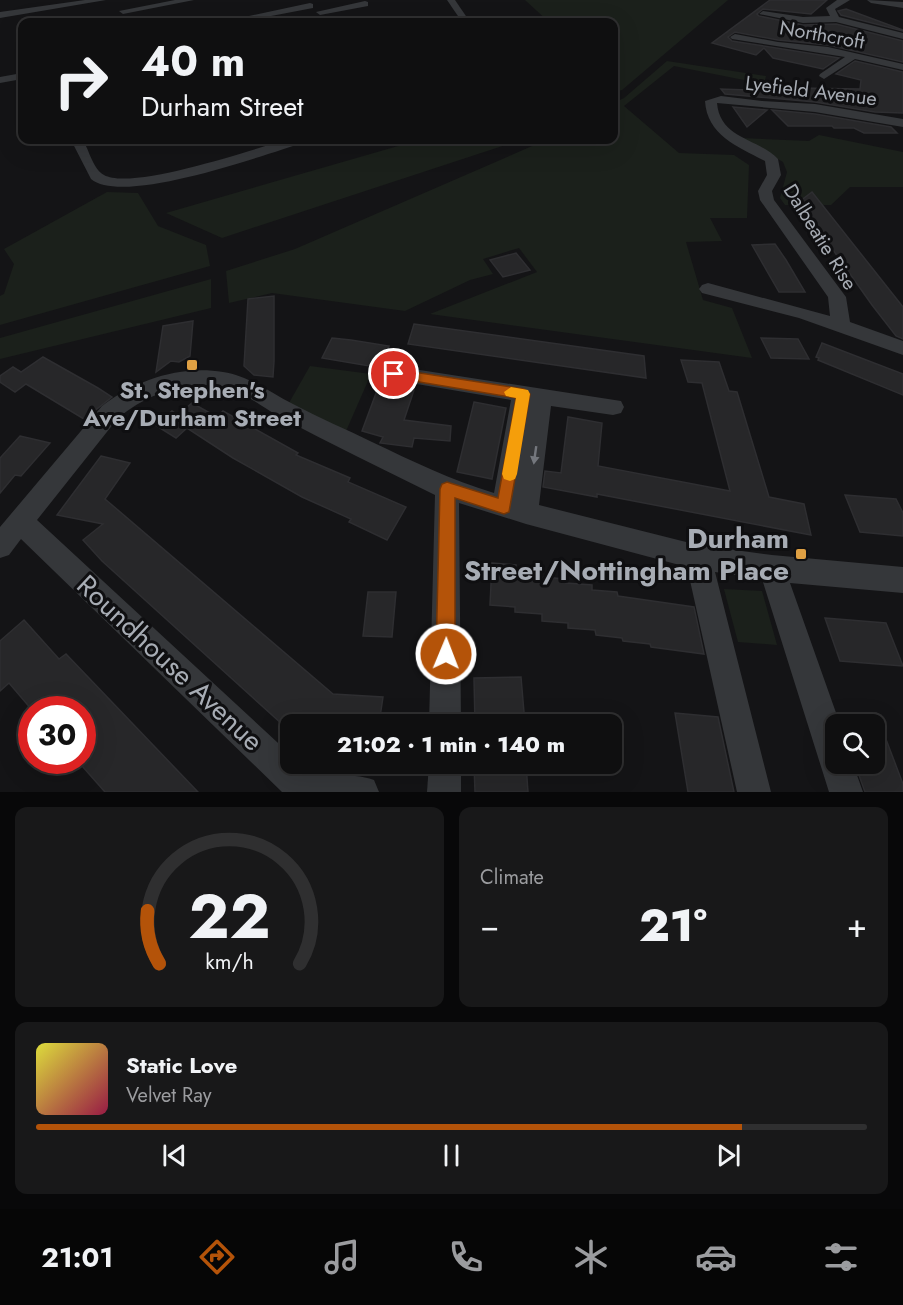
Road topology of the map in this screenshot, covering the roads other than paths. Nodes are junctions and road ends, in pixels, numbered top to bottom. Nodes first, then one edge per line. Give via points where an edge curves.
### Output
1 (102, 0) edge
2 (190, 0) edge
3 (300, 0) edge
4 (451, 0) edge
5 (846, 0) edge
6 (871, 0) edge
7 (885, 1) edge
8 (365, 4) dead end
9 (903, 5) edge
10 (310, 6) junction
11 (320, 12) junction
12 (763, 14) dead end
13 (0, 15) edge
14 (129, 18) edge
15 (245, 18) edge
16 (329, 18) edge
17 (463, 18) edge
18 (836, 19) junction
19 (903, 36) edge
20 (735, 37) dead end
21 (853, 56) junction
22 (903, 67) edge
23 (825, 73) dead end
24 (18, 77) edge
25 (0, 80) edge
26 (715, 99) joint
27 (903, 123) edge
28 (79, 144) edge
29 (278, 144) edge
30 (708, 289) dead end
31 (841, 325) junction
32 (903, 348) edge
33 (394, 374) dead end
34 (533, 395) junction
35 (613, 407) dead end
36 (447, 489) junction
37 (515, 510) junction
38 (20, 521) junction
39 (0, 546) edge
40 (698, 557) junction
41 (772, 568) junction
42 (903, 580) edge
43 (445, 714) edge
44 (825, 729) edge
45 (445, 774) edge
46 (840, 774) edge
47 (362, 792) edge
48 (444, 792) edge
49 (754, 792) edge
50 (846, 792) edge

1 - 13 street via 18,16
2 - 14 street via 120,8
3 - 10 street
4 - 17 street
5 - 18 street via 830,8
6 - 7 street
7 - 9 street
8 - 11 street
10 - 11 street
10 - 15 street
11 - 16 street
12 - 18 street via 803,20
18 - 19 street
20 - 21 street, Northcroft
21 - 22 street, Northcroft
21 - 23 street
24 - 25 street
26 - 27 street, Lyefield Avenue via 832,110
26 - 31 street, Dalbeatie Rise via 711,108 717,124 771,159 775,169 765,191 767,200 837,297
28 - 29 street via 94,174 116,184 151,181 243,151
30 - 31 street
31 - 32 street
33 - 34 street
34 - 35 street
34 - 37 street
36 - 37 street
36 - 38 street via 240,384 182,379 159,384 125,400 94,429
36 - 43 street
37 - 40 street
38 - 39 street
38 - 47 street, Roundhouse Avenue via 301,787
40 - 41 street
40 - 49 street
41 - 42 street
41 - 44 street
45 - 48 street
46 - 50 street

